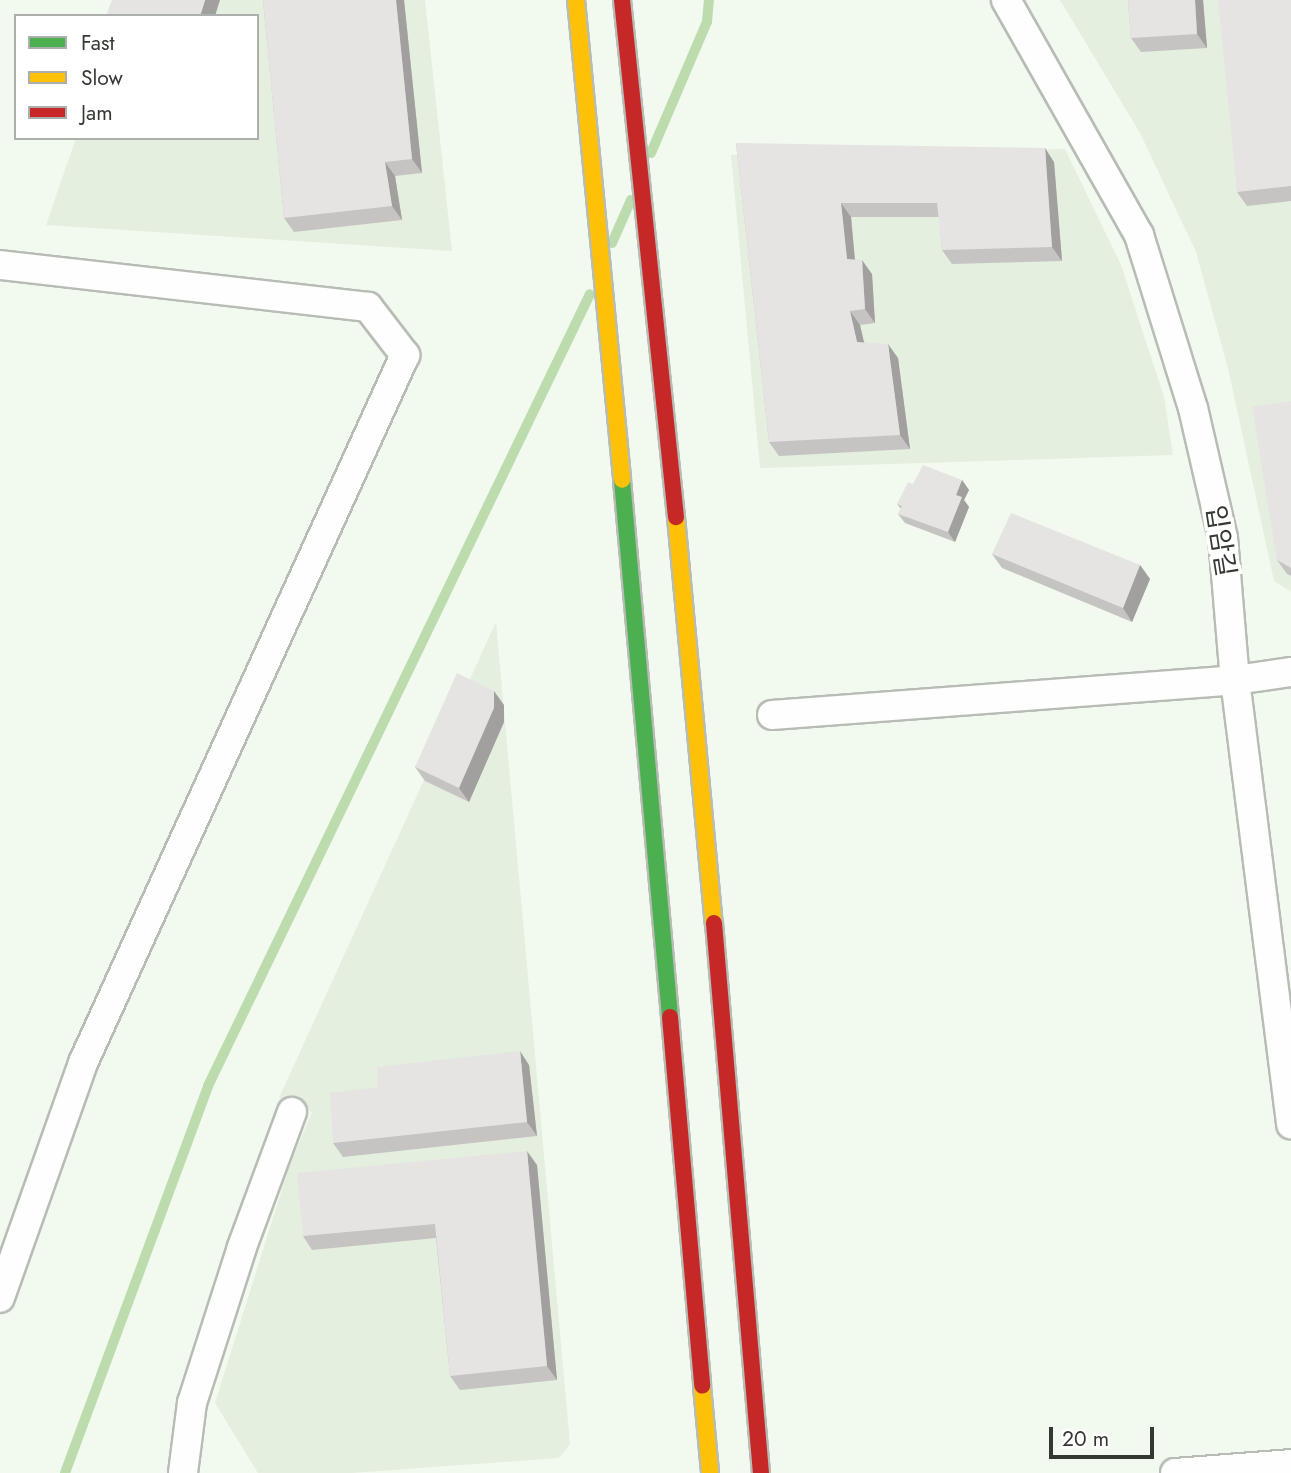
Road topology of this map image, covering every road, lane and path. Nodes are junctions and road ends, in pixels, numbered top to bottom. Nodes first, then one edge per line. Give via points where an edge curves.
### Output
1 (576, 0) edge
2 (1006, 0) edge
3 (623, 8) edge
4 (0, 265) edge
5 (1291, 672) edge
6 (1235, 680) junction
7 (772, 715) dead end
8 (292, 1112) dead end
9 (1291, 1124) edge
10 (0, 1298) edge
11 (1291, 1464) edge
12 (183, 1473) edge
13 (710, 1473) edge
14 (761, 1473) edge
15 (1175, 1473) edge

1 - 13 main road
2 - 6 street, 입암길 via 1139,235 1193,408 1223,538
3 - 14 main road via 691,660
4 - 10 street via 369,307 405,355 83,1063
5 - 6 street
6 - 7 street
6 - 9 street, 입암길
8 - 12 street via 192,1403
11 - 15 street

